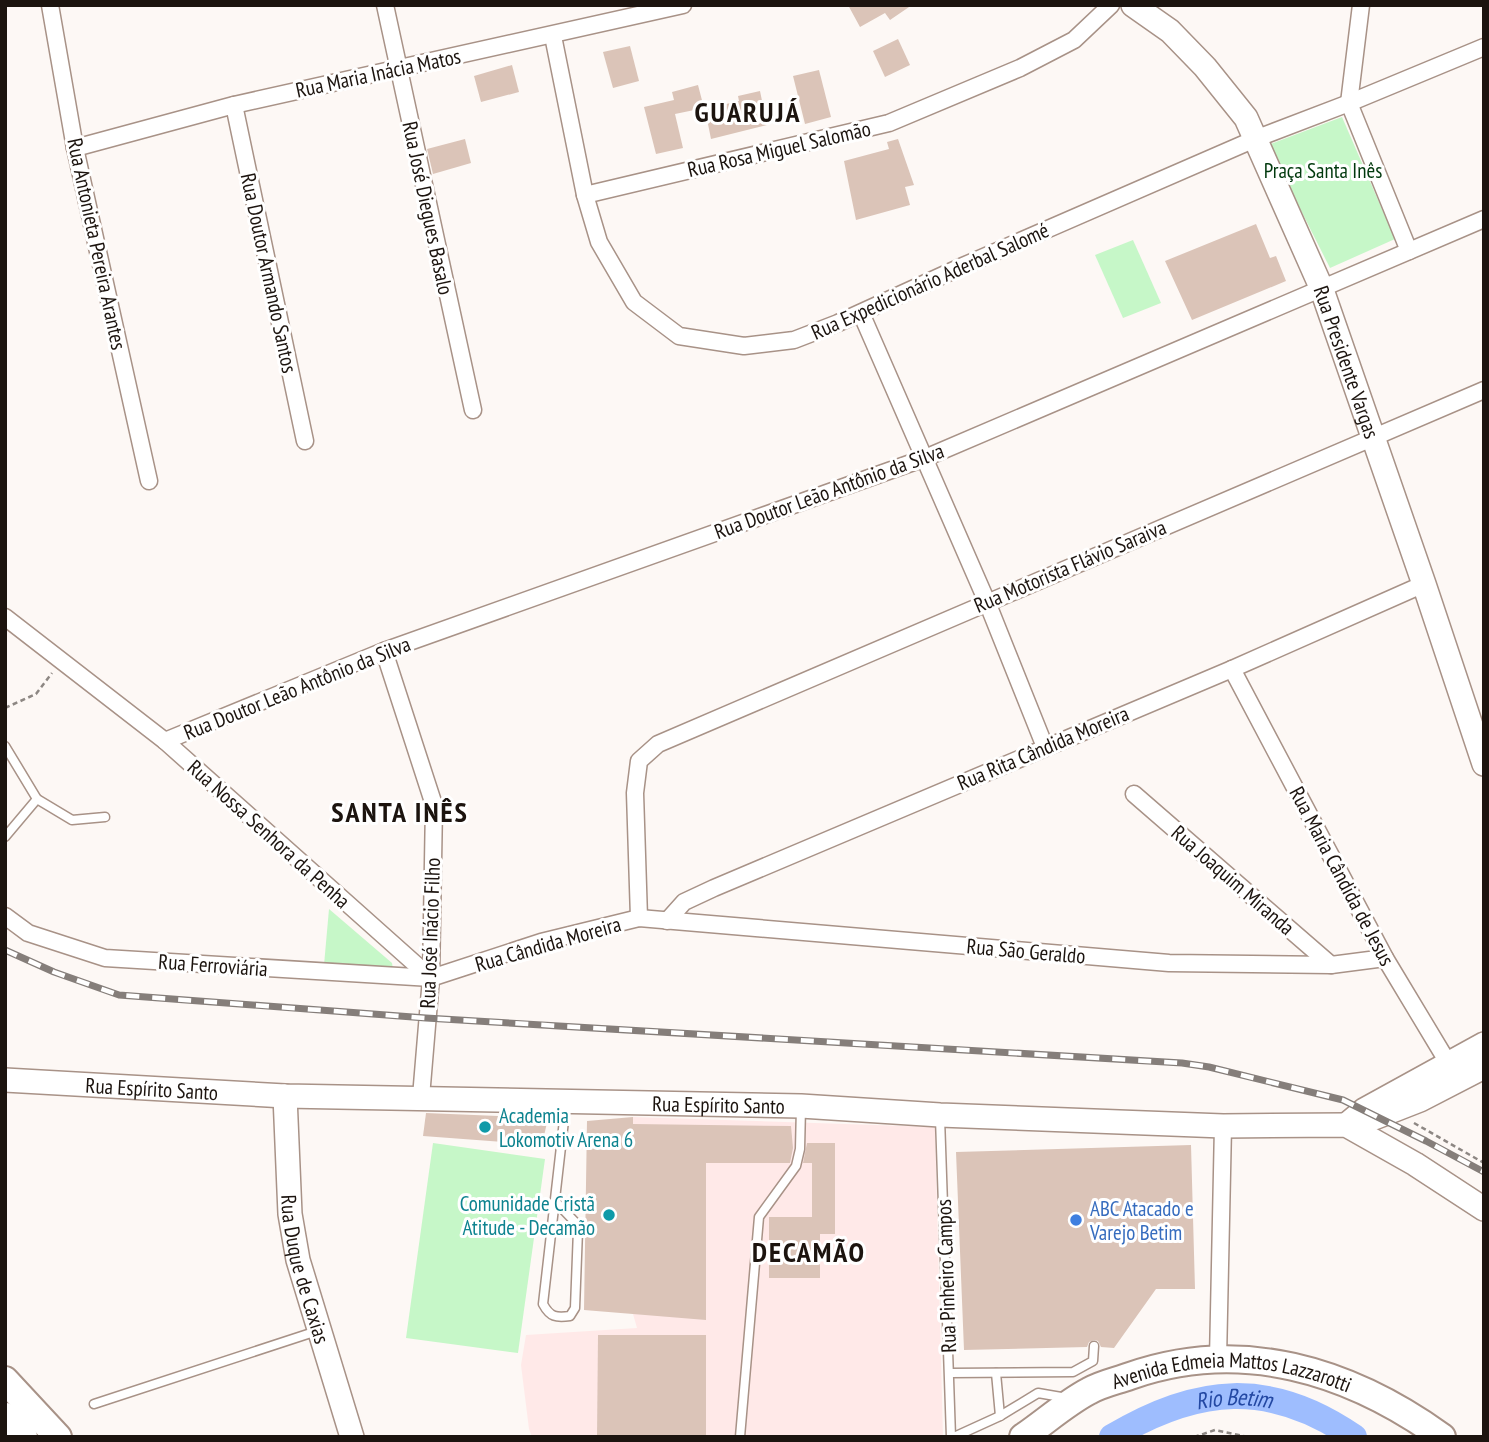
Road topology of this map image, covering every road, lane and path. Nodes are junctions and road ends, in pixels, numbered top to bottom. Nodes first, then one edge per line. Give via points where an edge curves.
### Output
1 (51, 5) edge
2 (385, 5) edge
3 (683, 5) edge
4 (1111, 5) edge
5 (1133, 5) edge
6 (1361, 5) edge
7 (553, 36) junction
8 (1484, 47) edge
9 (398, 68) junction
10 (1349, 103) junction
11 (234, 105) junction
12 (1255, 139) junction
13 (75, 148) junction
14 (585, 195) junction
15 (1484, 219) edge
16 (1409, 251) junction
17 (1321, 287) junction
18 (861, 313) junction
19 (1484, 390) edge
20 (472, 410) dead end
21 (1372, 438) junction
22 (305, 441) dead end
23 (925, 458) junction
24 (149, 481) dead end
25 (1424, 584) junction
26 (987, 601) junction
27 (5, 617) edge
28 (384, 651) junction
29 (62, 660) junction
30 (1232, 668) junction
31 (5, 708) edge
32 (165, 741) junction
33 (5, 746) edge
34 (1045, 747) junction
35 (1484, 764) edge
36 (1134, 794) dead end
37 (37, 799) junction
38 (105, 817) dead end
39 (5, 836) edge
40 (5, 916) edge
41 (639, 918) junction
42 (667, 921) junction
43 (1385, 958) junction
44 (1331, 965) junction
45 (431, 978) junction
46 (1484, 1044) edge
47 (1484, 1067) edge
48 (1453, 1072) junction
49 (5, 1080) edge
50 (285, 1096) junction
51 (421, 1097) junction
52 (566, 1101) junction
53 (802, 1106) junction
54 (1392, 1111) junction
55 (940, 1115) junction
56 (1223, 1126) junction
57 (1351, 1126) junction
58 (1484, 1163) edge
59 (555, 1201) junction
60 (1484, 1209) edge
61 (320, 1330) junction
62 (1094, 1346) dead end
63 (1218, 1359) junction
64 (950, 1373) junction
65 (996, 1373) junction
66 (5, 1380) edge
67 (1077, 1399) junction
68 (94, 1404) dead end
69 (5, 1416) edge
70 (1000, 1416) junction
71 (24, 1437) edge
72 (58, 1437) edge
73 (352, 1437) edge
74 (740, 1437) edge
75 (952, 1437) edge
76 (1023, 1437) edge
77 (1194, 1437) edge
78 (1248, 1437) edge
79 (1442, 1437) edge

1 - 13 street, Rua Antonieta Pereira Arantes
2 - 9 street, Rua José Diegues Basalo
3 - 7 street, Rua Maria Inácia Matos
4 - 14 street, Rua Rosa Miguel Salomão via 1074,40 1020,68 889,122
5 - 12 street, Rua Presidente Vargas via 1170,31 1205,67 1246,118
6 - 10 street
7 - 9 street, Rua Maria Inácia Matos
7 - 14 street, Rua Expedicionário Aderbal Salomé
8 - 10 street, Rua Expedicionário Aderbal Salomé
9 - 11 street, Rua Maria Inácia Matos
9 - 20 street, Rua José Diegues Basalo
10 - 12 street, Rua Expedicionário Aderbal Salomé
10 - 16 street
11 - 13 street, Rua Maria Inácia Matos
11 - 22 street, Rua Doutor Armando Santos
12 - 17 street, Rua Presidente Vargas
12 - 18 street, Rua Expedicionário Aderbal Salomé
13 - 24 street, Rua Antonieta Pereira Arantes
14 - 18 street, Rua Expedicionário Aderbal Salomé via 599,242 634,302 679,337 744,346 794,340
15 - 16 street, Rua Doutor Leão Antônio da Silva
16 - 17 street, Rua Doutor Leão Antônio da Silva
17 - 21 street, Rua Presidente Vargas
17 - 23 street, Rua Doutor Leão Antônio da Silva
18 - 23 street
19 - 21 street, Rua Motorista Flávio Saraiva
21 - 25 street, Rua Presidente Vargas
21 - 26 street, Rua Motorista Flávio Saraiva
23 - 26 street
23 - 28 street, Rua Doutor Leão Antônio da Silva
25 - 30 street, Rua Rita Cândida Moreira
25 - 35 street, Rua Presidente Vargas
26 - 34 street
26 - 41 street, Rua Motorista Flávio Saraiva via 658,744 639,761 635,793
27 - 29 street, Rua Nossa Senhora da Penha
28 - 32 street, Rua Doutor Leão Antônio da Silva
28 - 45 street, Rua José Inácio Filho via 434,804
29 - 31 path via 36,694
29 - 32 street, Rua Nossa Senhora da Penha
30 - 34 street, Rua Rita Cândida Moreira
30 - 43 street, Rua Maria Cândida de Jesus
32 - 45 street, Rua Nossa Senhora da Penha
33 - 37 lane
34 - 42 street, Rua Rita Cândida Moreira via 714,888 684,902
36 - 44 street, Rua Joaquim Miranda
37 - 38 lane via 72,820
37 - 39 lane
40 - 45 street, Rua Ferroviária via 28,933 105,958
41 - 42 street, Rua Cândida Moreira
41 - 45 street, Rua Cândida Moreira via 541,942
42 - 44 street, Rua São Geraldo via 1170,963
43 - 44 street, Rua São Geraldo
43 - 48 street, Rua Maria Cândida de Jesus
45 - 51 street, Rua José Inácio Filho
46 - 48 street
47 - 48 street
48 - 54 street via 1420,1100
48 - 57 street via 1364,1110
49 - 50 street, Rua Espírito Santo
50 - 51 street, Rua Espírito Santo
50 - 61 street, Rua Duque de Caxias via 290,1214
51 - 52 street, Rua Espírito Santo
52 - 53 street, Rua Espírito Santo
52 - 59 lane
53 - 55 street, Rua Espírito Santo
53 - 74 lane via 796,1166 759,1217
54 - 57 street
54 - 58 path
55 - 56 street, Rua Espírito Santo
55 - 64 lane, Rua Pinheiro Campos
56 - 57 street, Rua Espírito Santo
56 - 63 street
57 - 60 street
59 - 59 lane via 543,1304 548,1314 557,1318 570,1316 575,1308 579,1230
61 - 68 lane
61 - 73 street, Rua Duque de Caxias
62 - 65 lane via 1093,1361 1073,1372
63 - 67 main road, Avenida Edmeia Mattos Lazzarotti via 1188,1360 1145,1371
63 - 79 main road, Avenida Edmeia Mattos Lazzarotti via 1270,1362 1332,1377 1413,1416
64 - 65 lane
64 - 75 lane, Rua Pinheiro Campos
65 - 70 lane
66 - 72 main road
67 - 70 lane via 1038,1393
67 - 76 main road, Avenida Edmeia Mattos Lazzarotti
69 - 71 main road
70 - 75 lane
77 - 78 path via 1215,1430

